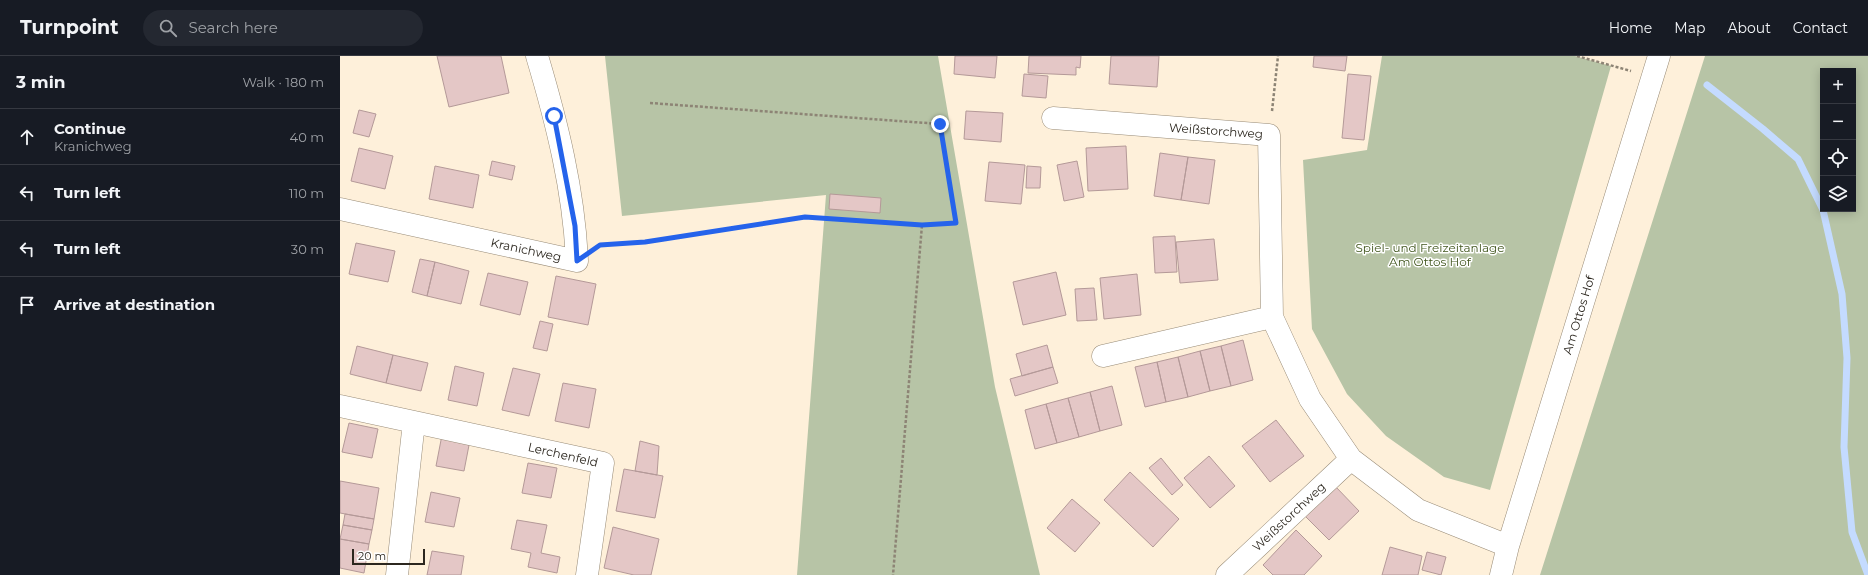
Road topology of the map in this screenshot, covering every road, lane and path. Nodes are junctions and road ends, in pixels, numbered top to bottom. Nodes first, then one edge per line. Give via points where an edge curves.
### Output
1 (537, 56) edge
2 (1278, 56) edge
3 (1577, 56) edge
4 (1659, 56) edge
5 (1653, 77) junction
6 (650, 103) dead end
7 (1054, 118) dead end
8 (1269, 135) junction
9 (340, 209) edge
10 (922, 225) junction
11 (577, 261) junction
12 (1272, 317) junction
13 (1103, 356) dead end
14 (340, 406) edge
15 (414, 422) junction
16 (1351, 459) junction
17 (1508, 546) junction
18 (397, 575) edge
19 (587, 575) edge
20 (893, 575) edge
21 (1227, 575) edge
22 (1501, 575) edge

1 - 11 street, Kranichweg via 554,116 575,226
2 - 8 path
3 - 5 path
4 - 5 street, Am Ottos Hof
5 - 17 street, Am Ottos Hof
6 - 10 path via 940,124 956,223
7 - 8 street, Weißstorchweg
8 - 12 street, Weißstorchweg
9 - 11 street, Kranichweg
10 - 11 path via 805,217 645,242 600,245
10 - 20 path
12 - 13 street
12 - 16 street, Weißstorchweg via 1310,399
14 - 15 street, Lerchenfeld
15 - 18 street
15 - 19 street, Lerchenfeld via 603,463
16 - 17 street, Weißstorchweg via 1418,510
16 - 21 street, Weißstorchweg
17 - 22 street, Am Ottos Hof

